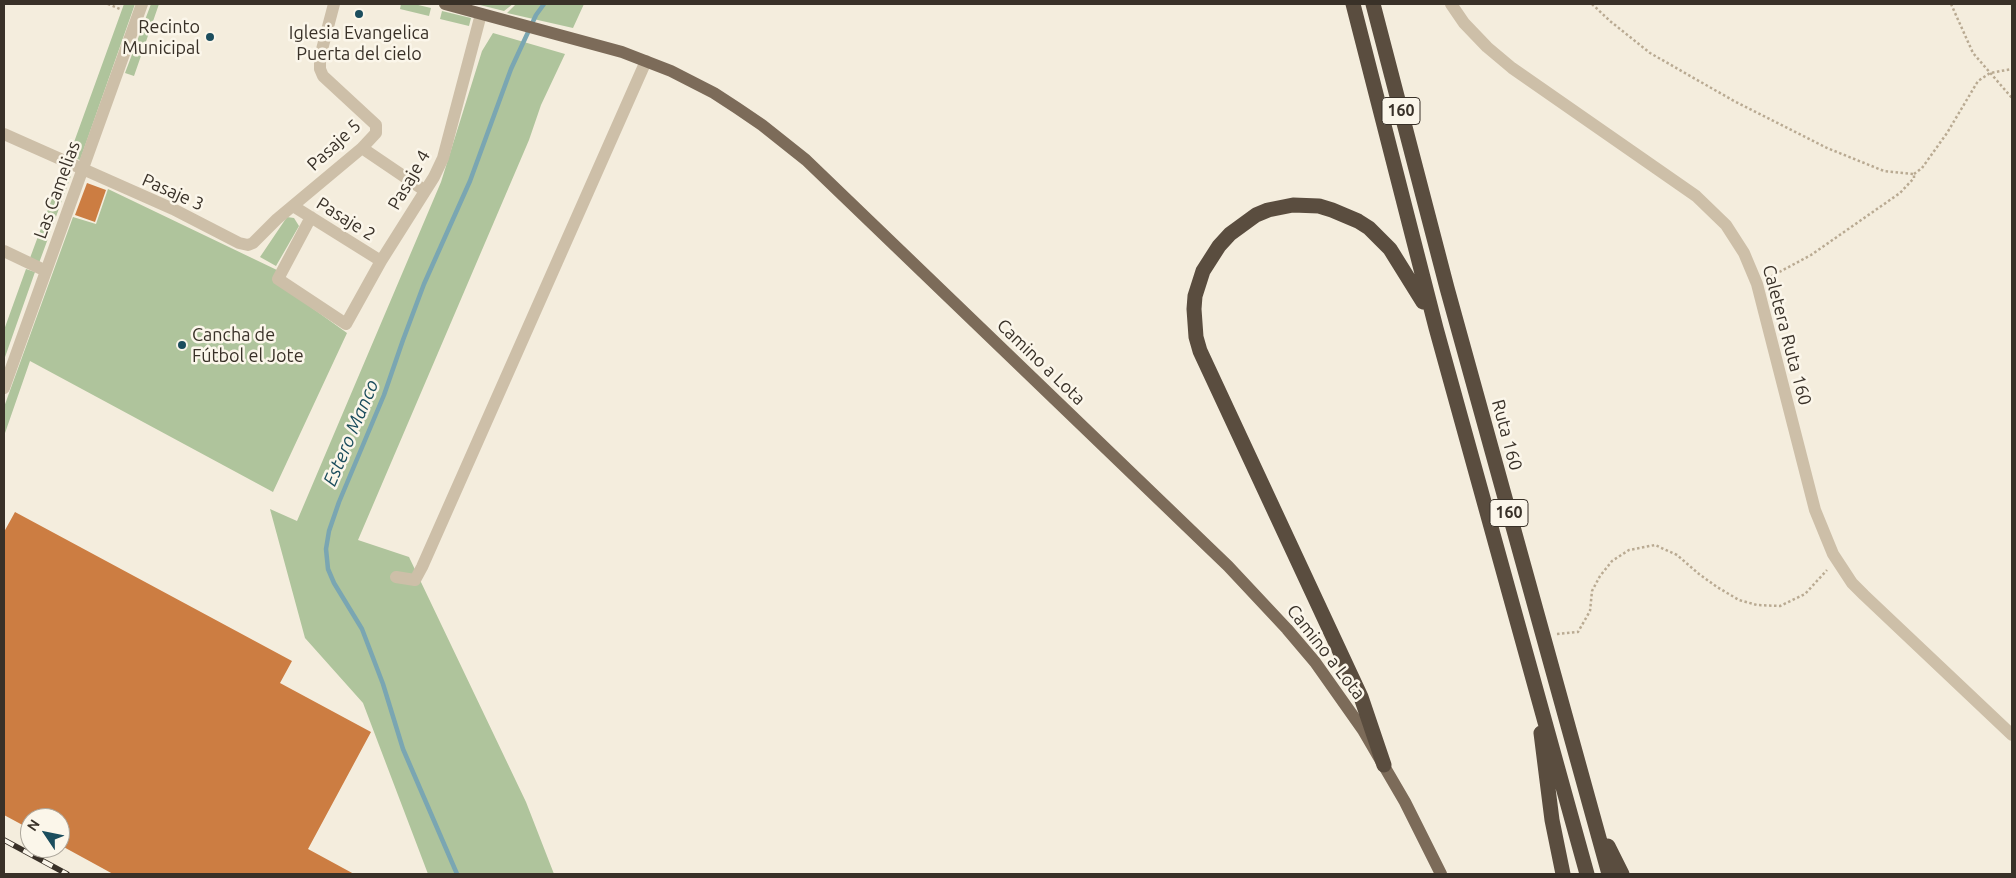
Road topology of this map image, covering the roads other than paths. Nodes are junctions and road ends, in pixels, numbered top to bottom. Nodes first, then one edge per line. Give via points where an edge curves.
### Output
1 (142, 4) edge
2 (334, 4) edge
3 (445, 4) edge
4 (1353, 4) edge
5 (1374, 4) edge
6 (1450, 4) edge
7 (481, 14) junction
8 (646, 61) junction
9 (4, 134) edge
10 (362, 148) junction
11 (84, 170) junction
12 (424, 190) junction
13 (293, 206) junction
14 (312, 217) junction
15 (248, 245) joint
16 (4, 251) edge
17 (381, 261) junction
18 (46, 271) junction
19 (1436, 328) junction
20 (4, 388) edge
21 (396, 577) dead end
22 (1538, 693) junction
23 (2012, 735) edge
24 (1384, 765) junction
25 (1590, 808) junction
26 (1441, 874) edge
27 (1563, 874) edge
28 (1587, 874) edge
29 (1609, 874) edge
30 (1622, 874) edge

1 - 11 street, Las Camelias
2 - 10 street, Pasaje 5 via 320,57 320,69 376,125 376,133
3 - 7 main road, Camino a Lota
4 - 19 highway, 160
5 - 25 highway, Ruta 160 / 160 via 1431,227
6 - 23 street, Caletera Ruta 160 via 1487,47 1512,68 1696,196 1712,209 1736,238 1757,284 1815,510 1833,554 1864,596
7 - 8 main road, Camino a Lota via 592,43
7 - 12 street, Pasaje 4 via 444,158
8 - 21 street via 422,566 415,580
8 - 24 main road, Camino a Lota via 714,93 806,160 1258,596 1315,662
9 - 11 street, Pasaje 3
10 - 12 street
10 - 13 street, Pasaje 5
11 - 15 street, Pasaje 3
11 - 18 street, Las Camelias
12 - 17 street, Pasaje 4
13 - 14 street, Pasaje 2
13 - 15 street, Pasaje 5
14 - 17 street, Pasaje 2
14 - 17 street, Pasaje 4 via 278,279 346,324
16 - 18 street
18 - 20 street, Las Camelias
19 - 22 highway, 160
19 - 24 highway via 1404,270 1380,238 1358,221 1319,206 1280,206 1242,224 1210,259 1196,296 1194,324 1200,351 1361,697
22 - 27 highway via 1546,781
22 - 28 highway, 160
24 - 26 main road, Camino a Lota
25 - 29 highway, Ruta 160 / 160
25 - 30 highway

